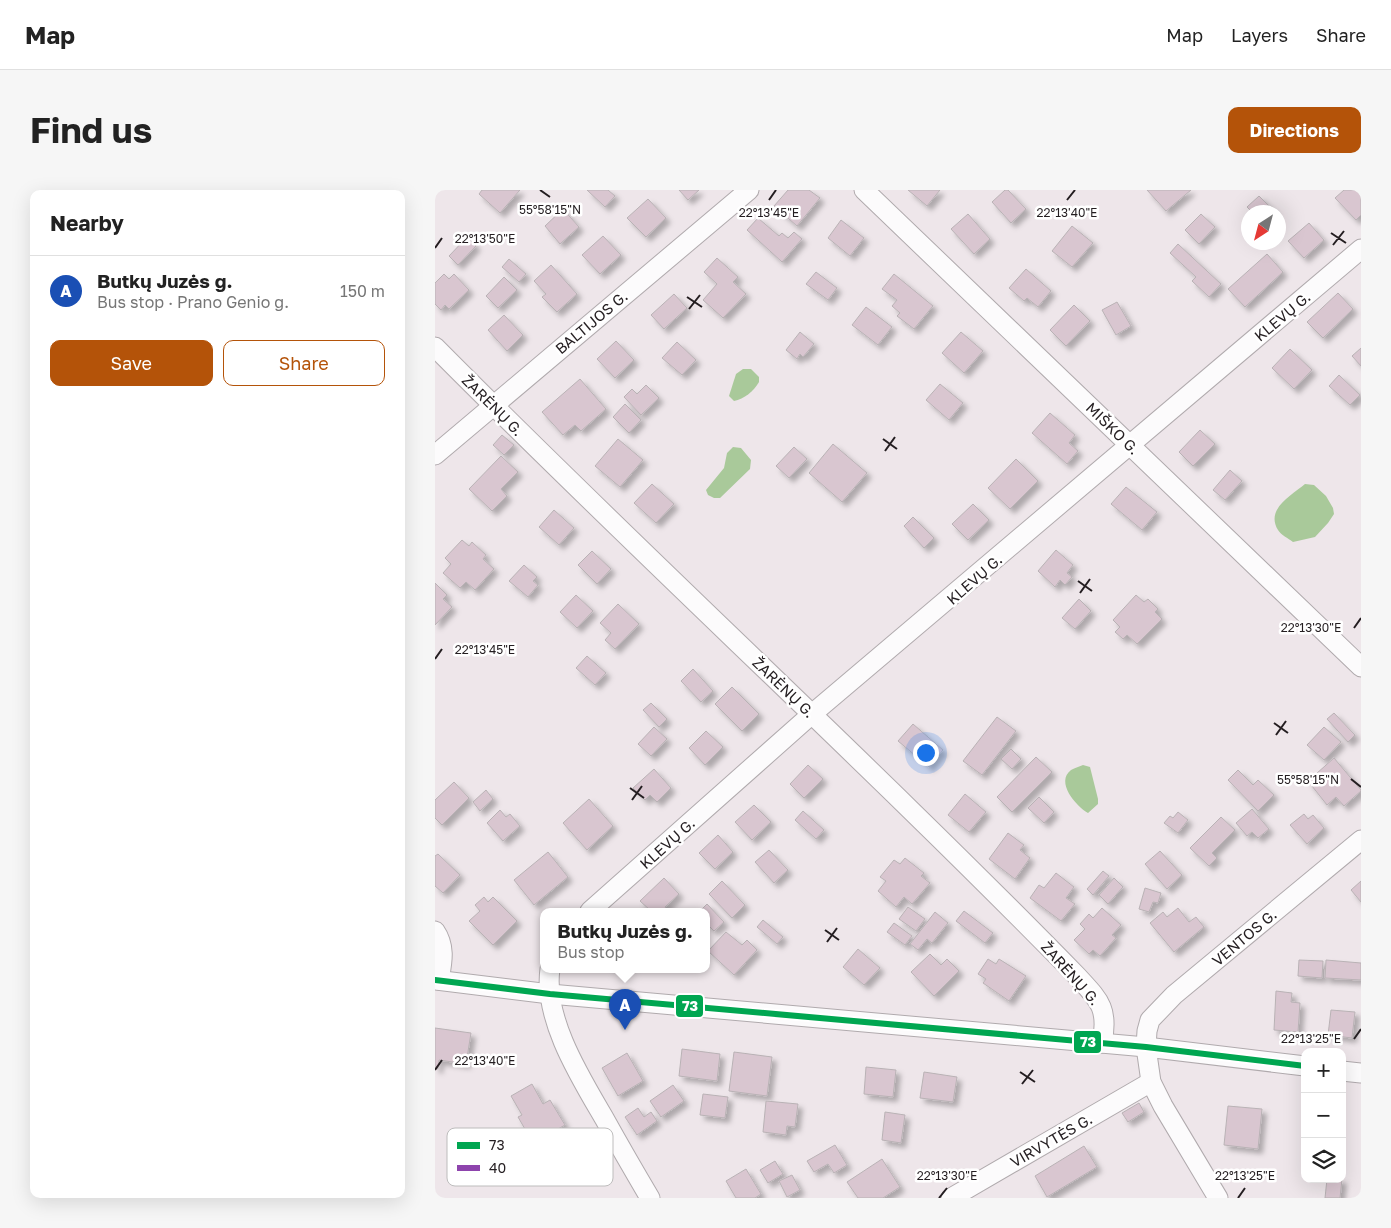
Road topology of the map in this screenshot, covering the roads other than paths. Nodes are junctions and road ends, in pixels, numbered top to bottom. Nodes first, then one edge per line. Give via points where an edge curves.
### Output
1 (749, 190) edge
2 (864, 190) edge
3 (1361, 249) edge
4 (435, 347) edge
5 (492, 405) junction
6 (1131, 444) junction
7 (435, 455) edge
8 (1361, 667) edge
9 (813, 714) junction
10 (1361, 840) edge
11 (593, 908) edge
12 (435, 931) edge
13 (550, 973) edge
14 (437, 980) edge
15 (550, 994) junction
16 (1102, 1043) junction
17 (1146, 1047) junction
18 (1301, 1066) edge
19 (1346, 1071) edge
20 (1361, 1073) edge
21 (1151, 1082) junction
22 (610, 1128) edge
23 (613, 1134) edge
24 (650, 1198) edge
25 (951, 1198) edge
26 (1217, 1198) edge

1 - 5 street, BALTIJOS G.
2 - 6 street, MIŠKO G.
3 - 6 street, KLEVŲ G.
4 - 5 street, ŽARĖNŲ G.
5 - 7 street, BALTIJOS G.
5 - 9 street, ŽARĖNŲ G.
6 - 8 street, MIŠKO G.
6 - 9 street, KLEVŲ G.
9 - 11 street, KLEVŲ G.
9 - 16 street, ŽARĖNŲ G. via 1095,995 1104,1016
10 - 17 street, VENTOS G. via 1174,995 1150,1020
12 - 14 street via 443,950
13 - 15 street
14 - 15 street
15 - 16 street
15 - 22 street via 563,1042
16 - 17 street
17 - 18 street
17 - 21 street
19 - 20 street
21 - 25 street, VIRVYTĖS G.
21 - 26 street
23 - 24 street

